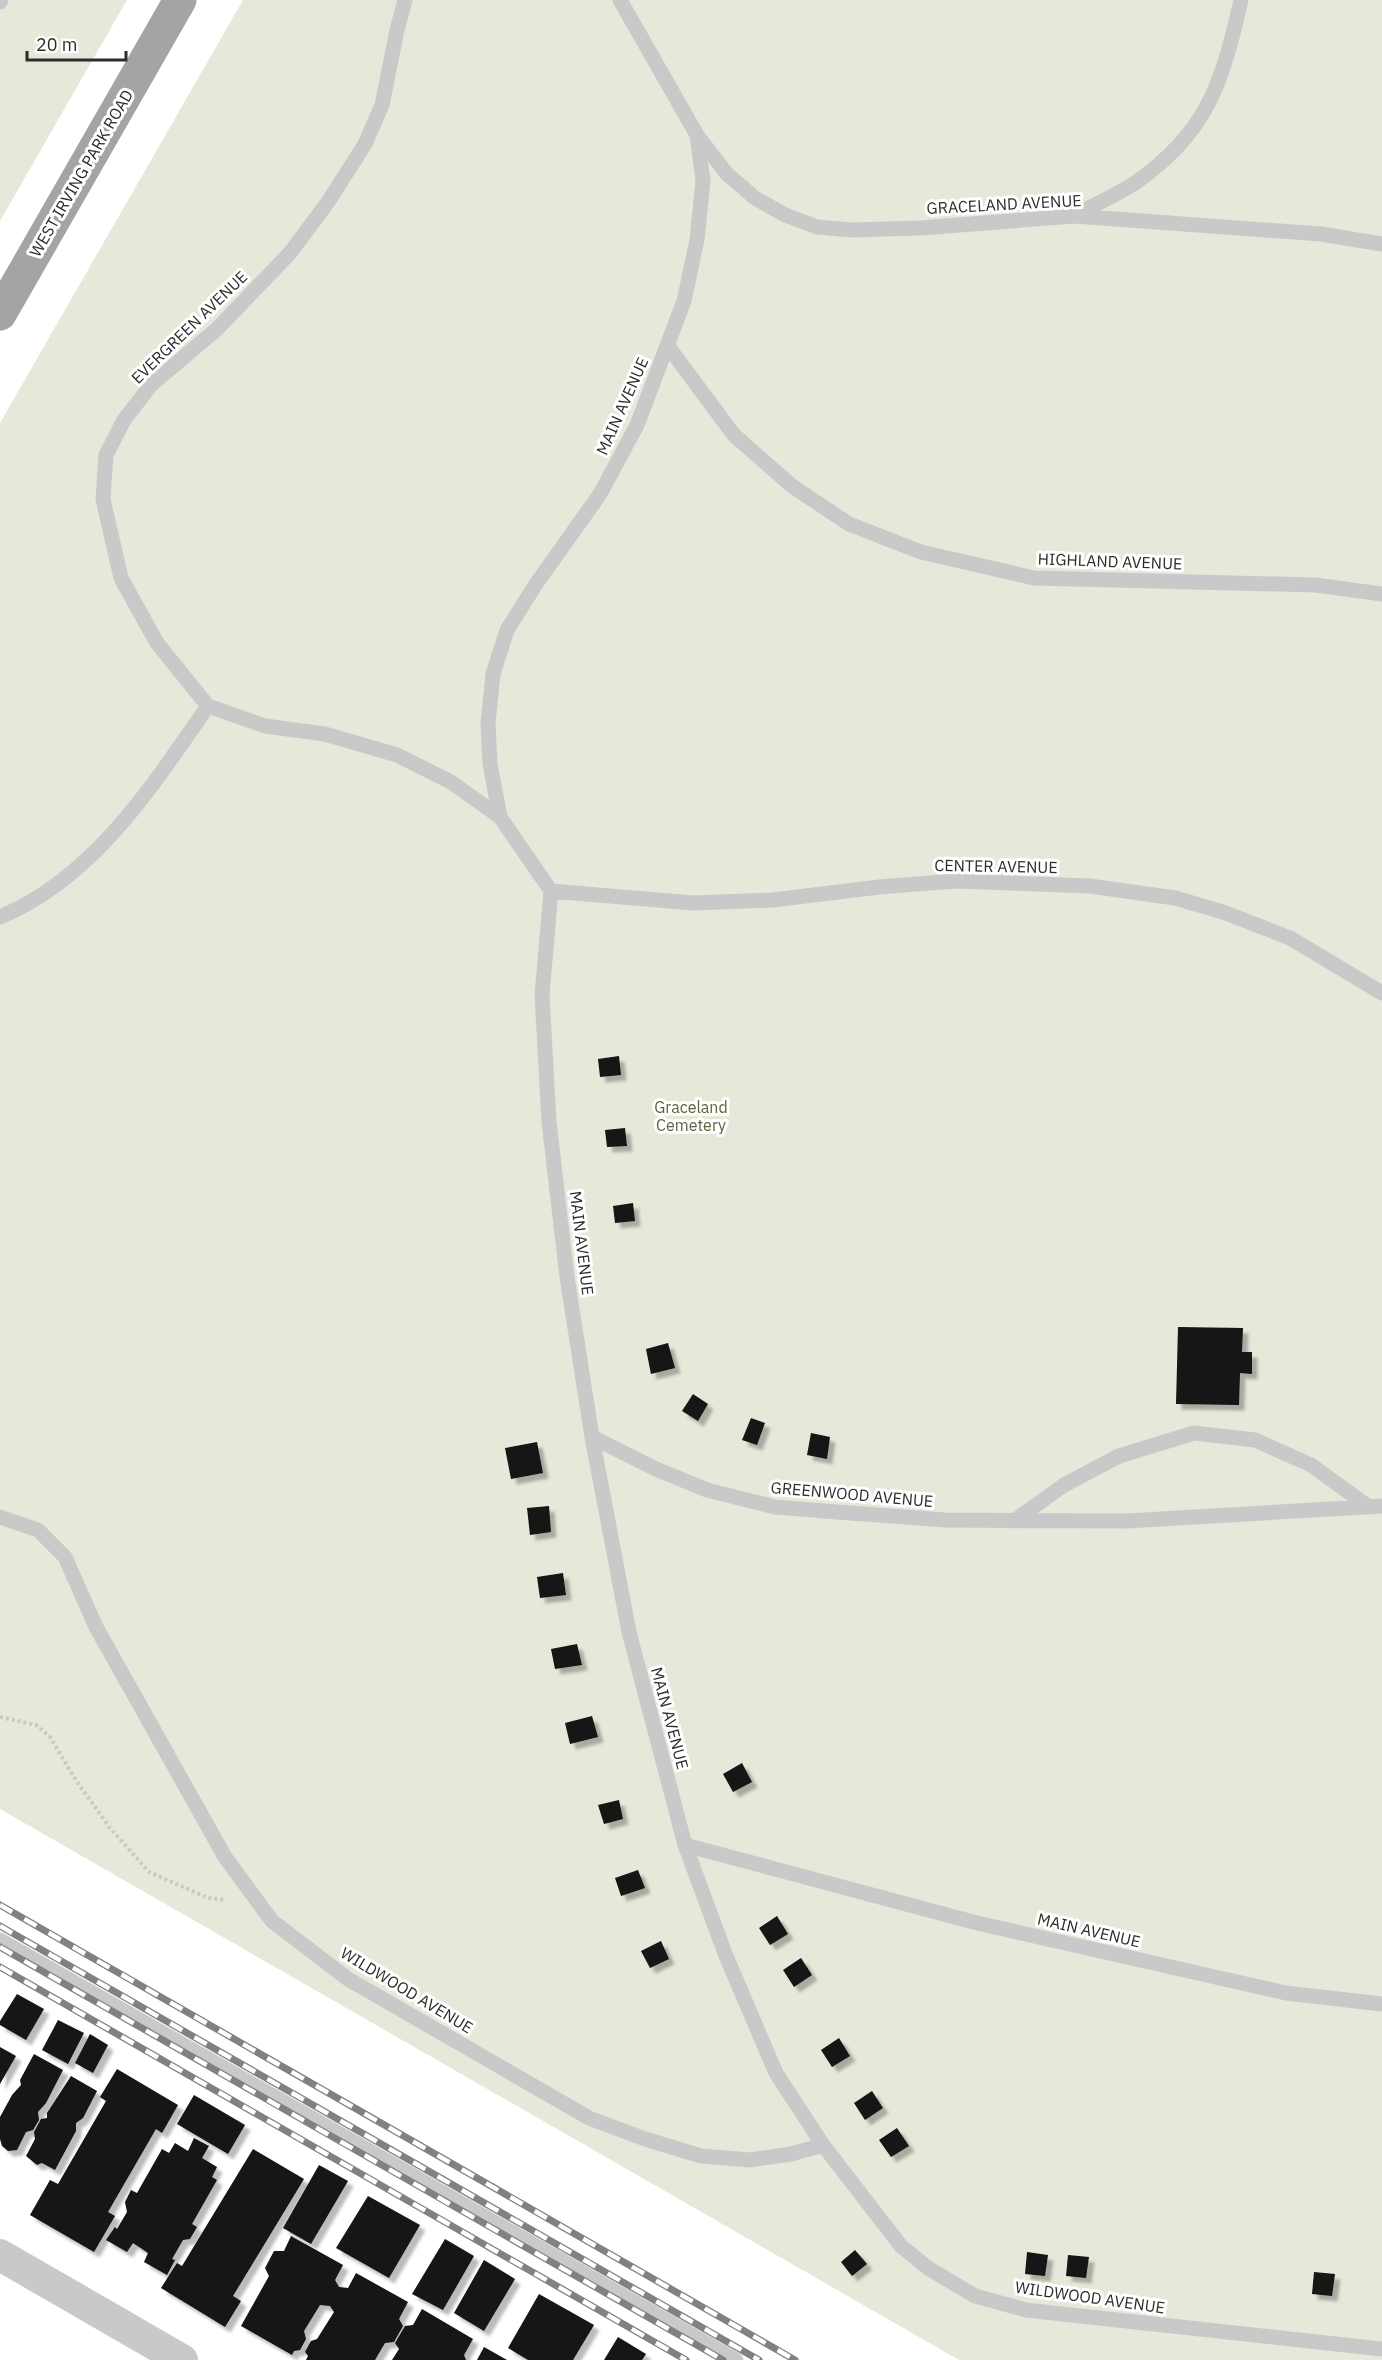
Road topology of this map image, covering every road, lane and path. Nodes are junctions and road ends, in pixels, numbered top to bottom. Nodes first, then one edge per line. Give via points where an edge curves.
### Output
1 (180, 0) edge
2 (405, 0) edge
3 (620, 0) edge
4 (1241, 0) edge
5 (697, 135) junction
6 (1074, 216) junction
7 (1382, 244) edge
8 (0, 314) edge
9 (667, 345) junction
10 (1382, 594) edge
11 (208, 706) junction
12 (500, 817) junction
13 (551, 891) junction
14 (0, 917) edge
15 (1382, 993) edge
16 (592, 1437) junction
17 (1375, 1506) edge
18 (0, 1517) edge
19 (1014, 1521) junction
20 (0, 1717) edge
21 (685, 1845) junction
22 (248, 1889) junction
23 (0, 1940) edge
24 (1382, 2004) edge
25 (823, 2145) junction
26 (0, 2255) edge
27 (1382, 2349) edge
28 (182, 2360) edge
29 (736, 2360) edge

1 - 8 main road, WEST IRVING PARK ROAD
2 - 11 lane, EVERGREEN AVENUE via 382,105 365,144 328,202 290,252 217,329 152,384 124,420 106,455 103,499 121,578 157,643
3 - 5 lane, MAIN AVENUE
4 - 6 lane via 1218,86 1202,117 1176,150 1135,183
5 - 6 lane, GRACELAND AVENUE via 727,174 755,198 817,227 921,228
5 - 9 lane, MAIN AVENUE via 703,181 697,240 684,301
6 - 7 lane, GRACELAND AVENUE via 1321,234
9 - 10 lane, HIGHLAND AVENUE via 734,435 792,486 849,524 921,552 1034,578 1316,585
9 - 12 lane, MAIN AVENUE via 637,425 600,494 507,630 493,674 488,723 490,764
11 - 12 lane via 265,726 325,734 397,755 451,782
11 - 14 lane via 141,801 96,849 55,887
12 - 13 lane
13 - 15 lane, CENTER AVENUE via 693,903 773,900 956,881 1090,886 1175,897 1223,912 1290,938
13 - 16 lane, MAIN AVENUE via 542,995 549,1122 567,1277
16 - 19 lane, GREENWOOD AVENUE via 707,1490 775,1507 945,1520
16 - 21 lane, MAIN AVENUE via 629,1632
17 - 19 lane, GREENWOOD AVENUE via 1127,1521
17 - 19 lane, GREENWOOD AVENUE via 1311,1465 1255,1440 1194,1433 1119,1456 1064,1485
18 - 22 lane, WILDWOOD AVENUE via 38,1530 65,1557 96,1627 225,1857
20 - 22 path via 36,1725 50,1737 103,1818 149,1872 208,1898 225,1900
21 - 24 lane, MAIN AVENUE via 976,1923 1286,1993
21 - 25 lane, WILDWOOD AVENUE via 726,1956 777,2073
22 - 25 lane, WILDWOOD AVENUE via 272,1921 348,1979 589,2118 701,2156 750,2160
23 - 29 lane
25 - 27 lane, WILDWOOD AVENUE via 901,2246 927,2268 975,2296 1026,2310
26 - 28 street

